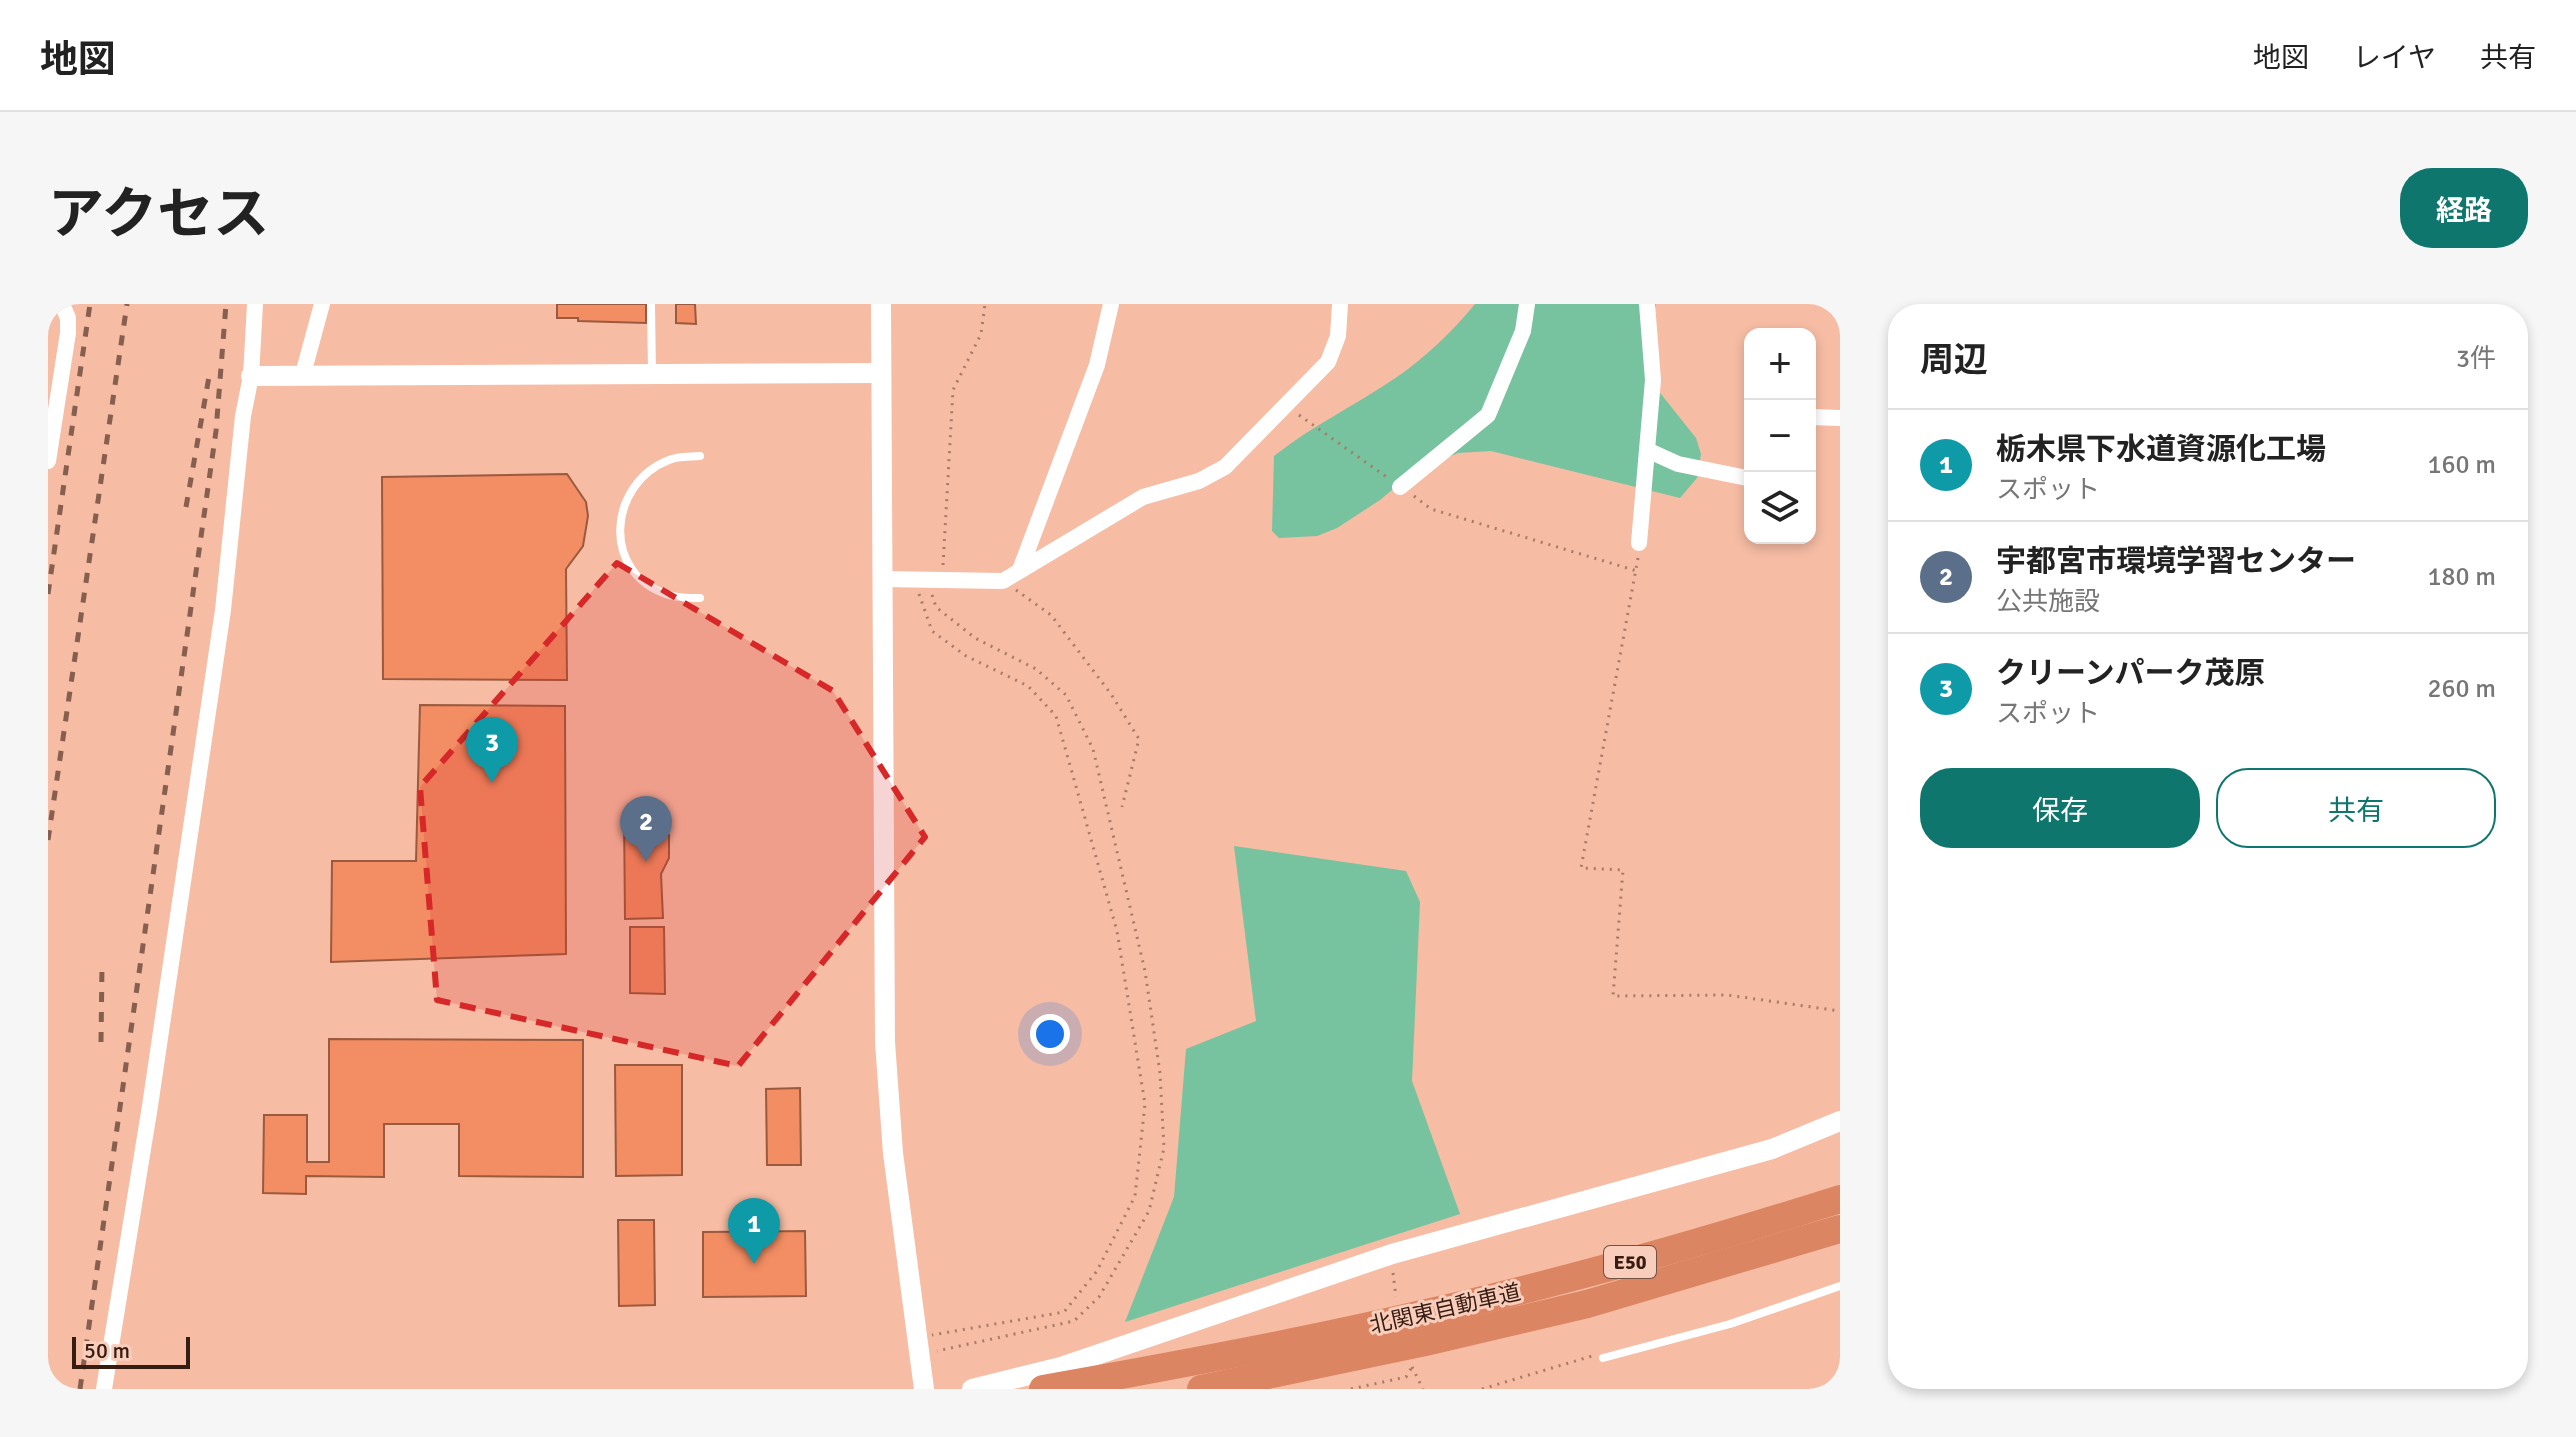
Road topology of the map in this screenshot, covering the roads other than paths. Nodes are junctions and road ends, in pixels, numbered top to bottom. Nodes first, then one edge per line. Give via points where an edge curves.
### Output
1 (62, 304) edge
2 (255, 304) edge
3 (322, 304) edge
4 (651, 304) edge
5 (881, 304) edge
6 (1111, 304) edge
7 (1340, 304) edge
8 (1527, 304) edge
9 (1647, 304) edge
10 (881, 373) junction
11 (303, 374) junction
12 (652, 374) junction
13 (251, 376) junction
14 (53, 387) edge
15 (1816, 417) edge
16 (1840, 418) edge
17 (1647, 450) junction
18 (700, 456) dead end
19 (48, 461) edge
20 (1744, 477) edge
21 (1400, 487) road end
22 (1639, 543) dead end
23 (1020, 570) junction
24 (882, 579) junction
25 (700, 598) dead end
26 (1840, 1121) edge
27 (1840, 1199) edge
28 (1840, 1229) edge
29 (1840, 1286) edge
30 (1418, 1341) junction
31 (1603, 1358) road end
32 (104, 1389) edge
33 (924, 1389) edge
34 (972, 1389) edge
35 (1043, 1389) edge
36 (1201, 1389) edge

1 - 14 street via 68,333
2 - 13 street
3 - 11 street
4 - 12 lane
5 - 10 street
6 - 23 street via 1097,365
7 - 23 street via 1338,336 1328,362 1225,467 1199,481 1143,497
8 - 21 street via 1523,331 1488,415
9 - 17 street via 1653,380
10 - 12 street
10 - 24 street
11 - 12 street
11 - 13 street
13 - 32 street via 223,610
14 - 19 street
15 - 16 street
17 - 20 street via 1678,464
17 - 22 street
18 - 25 lane via 672,458 648,472 627,495 619,526 626,557 643,580 669,595
23 - 24 street via 1003,581
24 - 33 street via 885,1042 893,1153
26 - 34 street via 1772,1149 1392,1254 1061,1367
27 - 30 highway, 北関東自動車道 / E50 via 1584,1275
28 - 30 highway, 北関東自動車道 / E50 via 1587,1304
29 - 31 lane via 1730,1324
30 - 35 highway, 北関東自動車道 / E50 via 1173,1366
30 - 36 highway, 北関東自動車道 / E50

